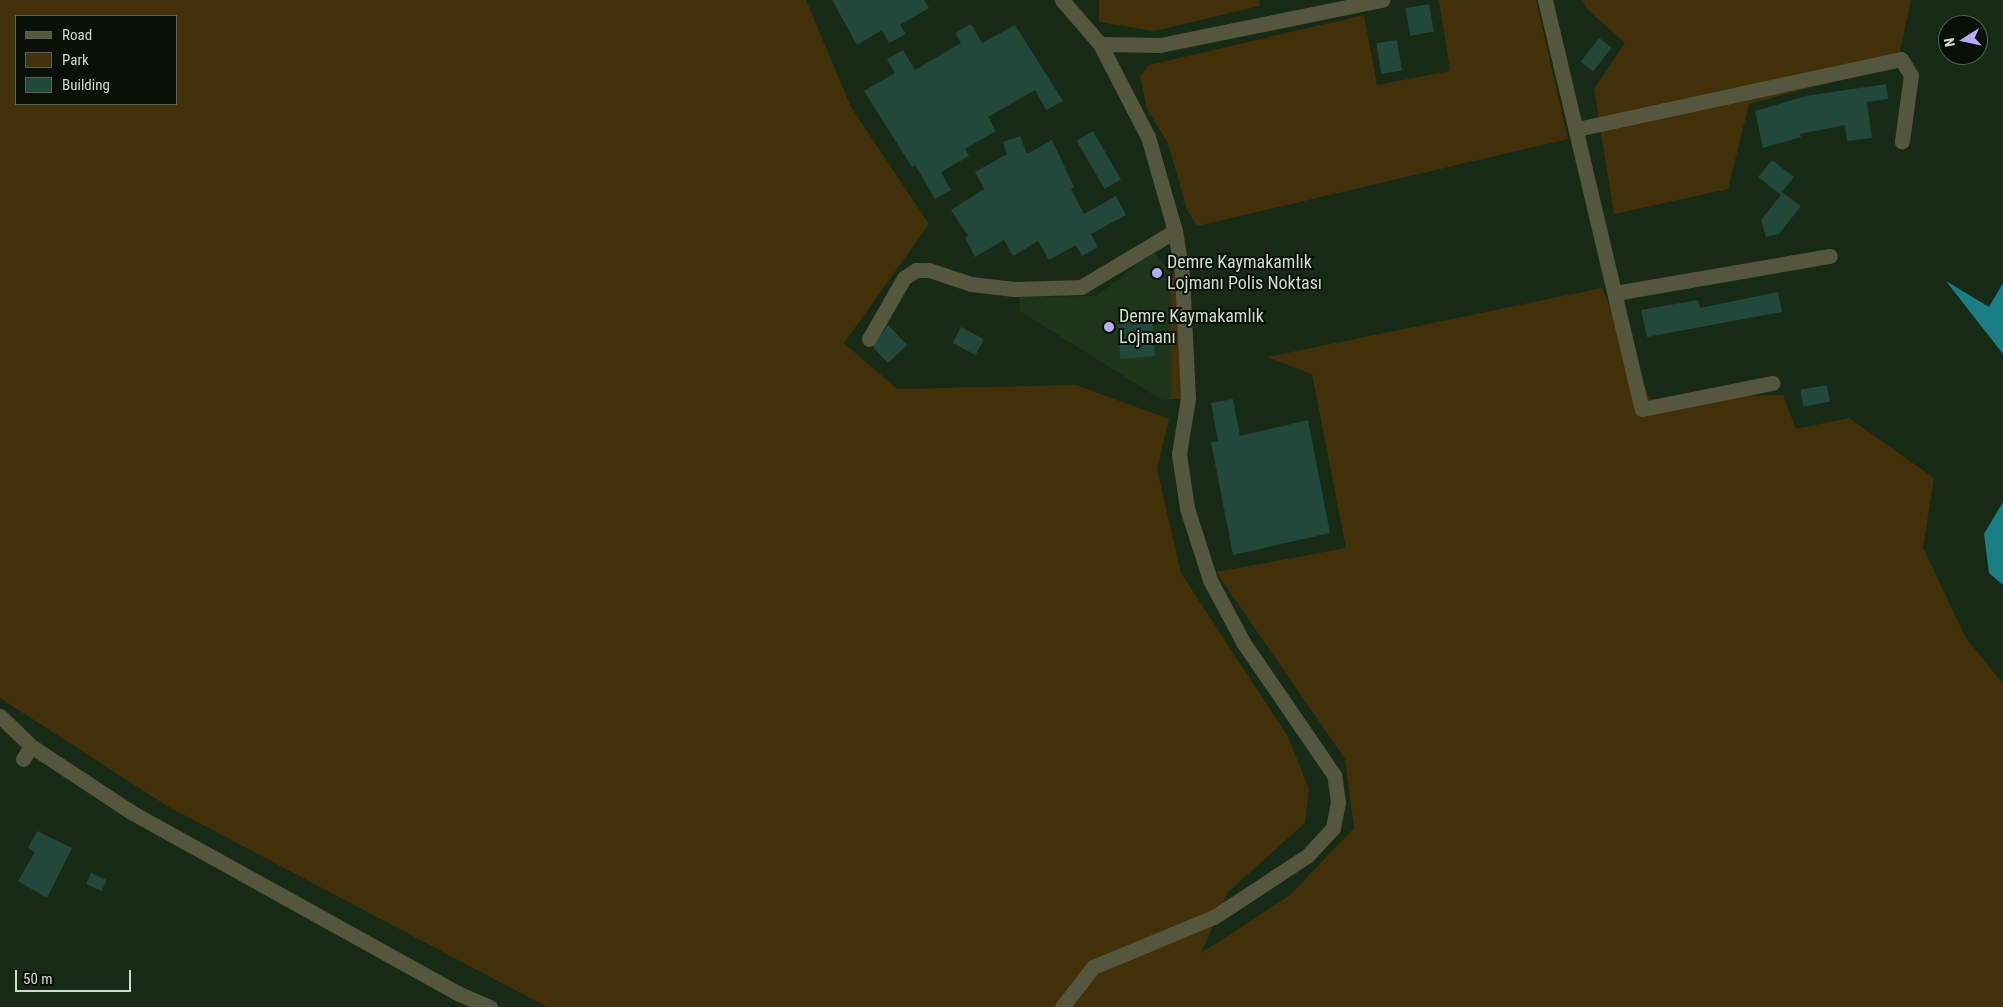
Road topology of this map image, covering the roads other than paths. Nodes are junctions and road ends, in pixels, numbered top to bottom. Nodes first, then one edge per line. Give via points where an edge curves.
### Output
1 (1062, 0) edge
2 (1382, 0) edge
3 (1545, 0) edge
4 (1100, 44) junction
5 (1577, 129) junction
6 (1902, 140) dead end
7 (1175, 232) junction
8 (1830, 256) dead end
9 (1615, 293) junction
10 (869, 339) dead end
11 (1772, 383) dead end
12 (0, 716) edge
13 (490, 1007) edge
14 (1062, 1007) edge

1 - 4 street
2 - 4 street via 1160,45
3 - 5 street
4 - 7 street via 1148,138
5 - 6 street via 1901,59 1911,75
5 - 9 street
7 - 10 street via 1081,287 997,287 971,284 929,270 916,270 904,278
7 - 14 street via 1182,274 1188,398 1179,454 1187,508 1210,580 1243,642 1334,775 1338,802 1333,828 1307,856 1214,916 1093,968
8 - 9 street
9 - 11 street via 1642,409
12 - 13 street via 27,752 457,993

